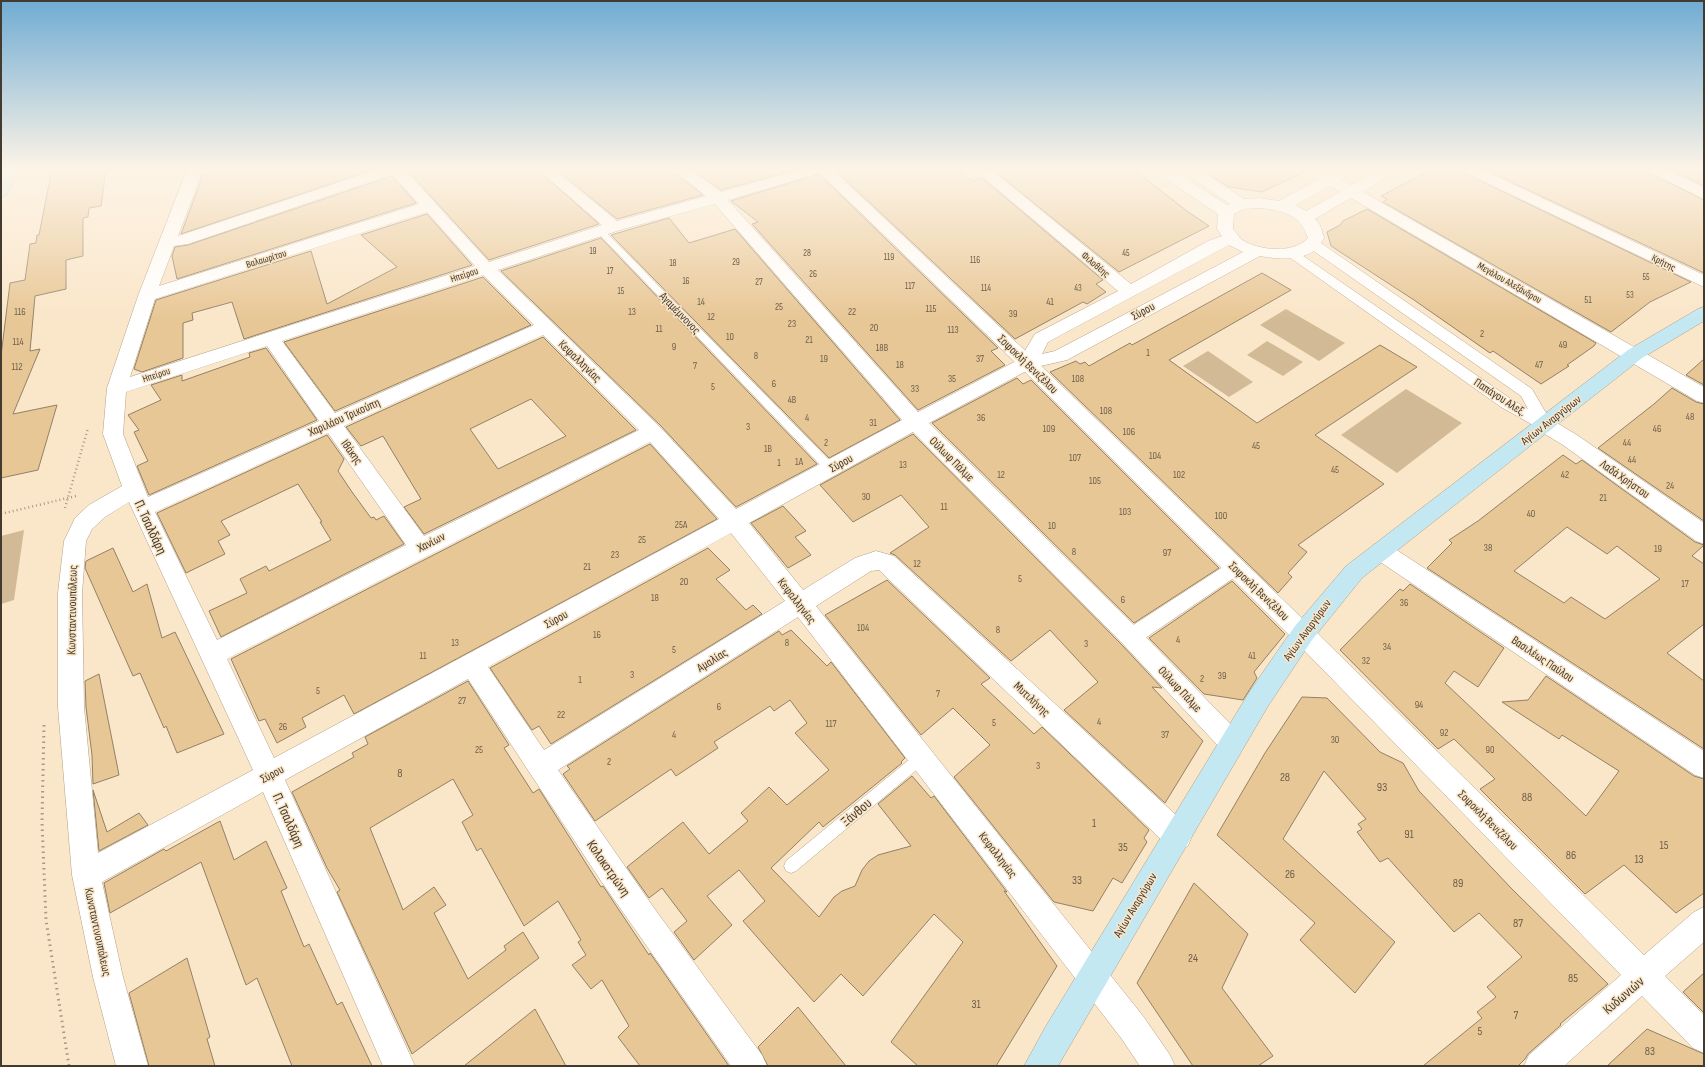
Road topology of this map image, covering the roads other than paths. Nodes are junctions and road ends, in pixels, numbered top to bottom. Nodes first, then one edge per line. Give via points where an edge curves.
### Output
1 (177, 220) edge
2 (242, 220) edge
3 (387, 220) edge
4 (442, 220) edge
5 (606, 220) edge
6 (637, 220) edge
7 (737, 220) edge
8 (877, 220) edge
9 (1043, 220) edge
10 (1223, 220) edge
11 (1307, 220) edge
12 (1403, 220) edge
13 (1575, 220) edge
14 (614, 226) junction
15 (1231, 238) junction
16 (167, 242) junction
17 (1312, 244) junction
18 (1258, 251) junction
19 (1291, 254) junction
20 (485, 267) junction
21 (1704, 282) edge
22 (1130, 292) junction
23 (147, 296) junction
24 (1704, 313) edge
25 (545, 327) junction
26 (270, 337) junction
27 (1635, 354) junction
28 (1026, 362) junction
29 (117, 388) junction
30 (1704, 396) edge
31 (915, 422) junction
32 (331, 423) junction
33 (1545, 425) junction
34 (653, 432) junction
35 (831, 469) junction
36 (138, 499) junction
37 (735, 522) junction
38 (1704, 535) edge
39 (420, 548) junction
40 (1381, 551) junction
41 (886, 562) joint
42 (1235, 568) junction
43 (800, 605) junction
44 (1302, 633) junction
45 (1131, 637) junction
46 (211, 654) junction
47 (473, 665) junction
48 (1231, 742) junction
49 (921, 758) junction
50 (1704, 766) edge
51 (540, 767) junction
52 (269, 775) junction
53 (1178, 836) junction
54 (791, 866) dead end
55 (86, 875) junction
56 (1704, 922) edge
57 (1092, 976) junction
58 (1644, 976) junction
59 (1704, 1036) edge
60 (132, 1066) edge
61 (399, 1066) edge
62 (751, 1066) edge
63 (1040, 1066) edge
64 (1159, 1066) edge
65 (1540, 1066) edge

1 - 16 street
2 - 16 street via 182,240
3 - 23 street, Βαλαωρίτου
4 - 20 street, Κεφαλληνίας
5 - 14 street
6 - 14 street, Ηπείρου
7 - 31 street, Ούλωφ Πάλμε
8 - 28 street, Σοφοκλή Βενιζέλου
9 - 22 street, Φιλοθέης
10 - 15 street via 1224,230
11 - 17 street via 1316,236
12 - 27 street, Μεγάλου Αλεξάνδρου
13 - 21 street, Κρήτης
14 - 20 street, Ηπείρου
14 - 35 lane, Αγαμέμνονος via 601,231
15 - 18 street via 1242,246
15 - 22 street, Σύρου
16 - 23 street
17 - 19 street via 1303,251
17 - 33 street, Παπάγου Αλεξ. via 1527,393
18 - 19 street
18 - 28 street, Σύρου via 1060,356
19 - 33 street, Παπάγου Αλεξ. via 1506,403
20 - 25 street, Κεφαλληνίας
20 - 26 street, Ηπείρου
22 - 28 street, Σύρου via 1041,338
23 - 29 street
24 - 27 main road, Αγίων Αναργύρων
25 - 32 street, Χαριλάου Τρικούπη
25 - 34 street, Κεφαλληνίας
26 - 29 street, Ηπείρου
26 - 32 street, Ιθάκης
27 - 30 street, Μεγάλου Αλεξάνδρου
27 - 33 main road, Αγίων Αναργύρων
28 - 31 street, Σύρου
28 - 42 street, Σοφοκλή Βενιζέλου
29 - 36 street via 113,434
31 - 35 street, Σύρου
31 - 45 street, Ούλωφ Πάλμε
32 - 36 street, Χαριλάου Τρικούπη
32 - 39 street, Ιθάκης
33 - 38 street, Λαδά Χρήστου
33 - 40 main road, Αγίων Αναργύρων
34 - 37 street, Κεφαλληνίας
34 - 39 street, Χανίων
35 - 37 street, Σύρου
36 - 46 street, Π. Τσαλδάρη
36 - 55 street, Κωνσταντινουπόλεως via 112,502 90,516 75,541 70,593 71,707
37 - 43 street, Κεφαλληνίας
37 - 47 street, Σύρου
39 - 46 street, Χανίων
40 - 44 main road, Αγίων Αναργύρων via 1354,572
40 - 50 street, Βασιλέως Παύλου
41 - 43 street, Αμαλίας via 876,560 863,564
41 - 53 street, Μυτιλήνης
42 - 44 street, Σοφοκλή Βενιζέλου
42 - 45 street
43 - 49 street, Κεφαλληνίας
43 - 51 street, Αμαλίας
44 - 48 main road, Αγίων Αναργύρων
44 - 58 street, Σοφοκλή Βενιζέλου
45 - 48 street, Ούλωφ Πάλμε
46 - 52 street, Π. Τσαλδάρη
47 - 51 street, Κολοκοτρώνη
47 - 52 street, Σύρου
48 - 53 main road, Αγίων Αναργύρων
49 - 54 lane, Ξάνθου
49 - 57 street, Κεφαλληνίας
51 - 62 street, Κολοκοτρώνη via 681,972
52 - 55 street, Σύρου
52 - 61 street, Π. Τσαλδάρη
53 - 57 main road, Αγίων Αναργύρων
55 - 60 street, Κωνσταντινουπόλεως via 108,977
56 - 58 street, Κυδωνιών
57 - 63 main road, Αγίων Αναργύρων
57 - 64 street, Κεφαλληνίας
58 - 59 street, Σοφοκλή Βενιζέλου
58 - 65 street, Κυδωνιών

